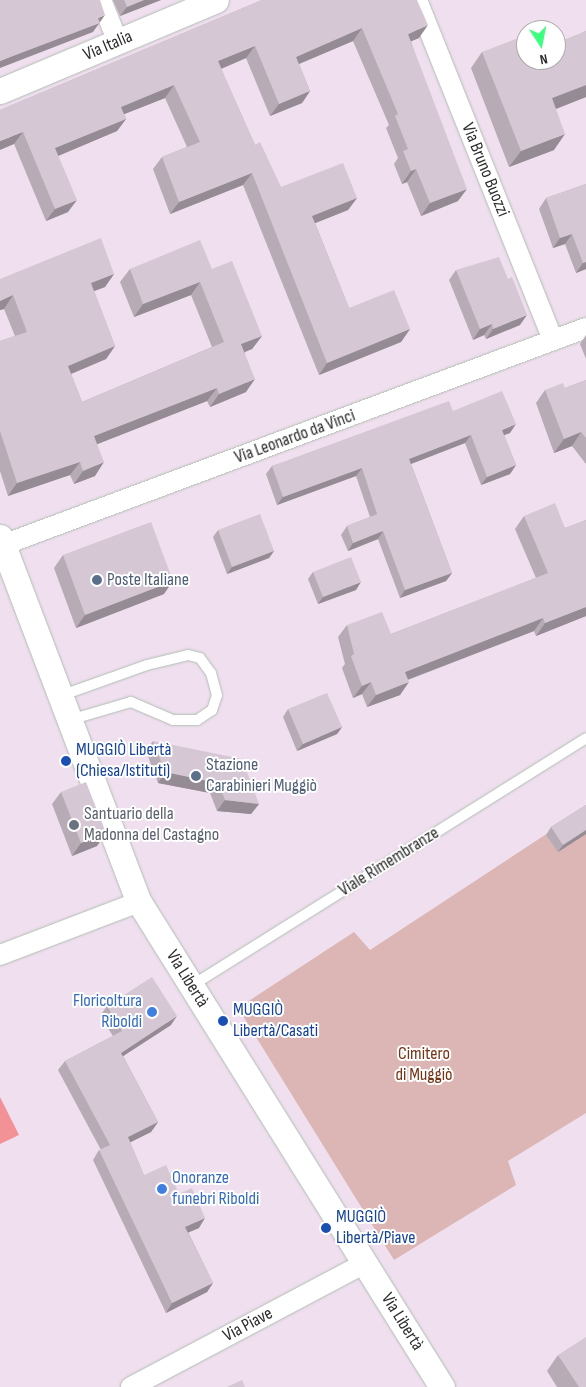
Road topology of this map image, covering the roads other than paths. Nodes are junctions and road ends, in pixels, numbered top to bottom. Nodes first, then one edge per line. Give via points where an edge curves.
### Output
1 (101, 0) edge
2 (216, 0) edge
3 (417, 0) edge
4 (118, 42) junction
5 (0, 91) edge
6 (586, 328) edge
7 (553, 340) junction
8 (2, 541) edge
9 (60, 696) junction
10 (69, 720) junction
11 (586, 738) edge
12 (139, 902) junction
13 (0, 954) edge
14 (191, 986) junction
15 (365, 1263) junction
16 (132, 1387) edge
17 (442, 1387) edge

1 - 4 street
2 - 4 street, Via Italia
3 - 7 street, Via Bruno Buozzi
4 - 5 street, Via Italia
6 - 7 street, Via Leonardo da Vinci
7 - 8 street, Via Leonardo da Vinci
8 - 9 street, Via Libertà
9 - 10 street, Via Libertà
9 - 10 lane via 147,665 188,656 200,658 211,673 217,694 212,710 197,720 173,720 131,702
10 - 12 street, Via Libertà
11 - 14 lane, Viale Rimembranze
12 - 13 street
12 - 14 street, Via Libertà
14 - 15 street, Via Libertà
15 - 16 street, Via Piave
15 - 17 street, Via Libertà

